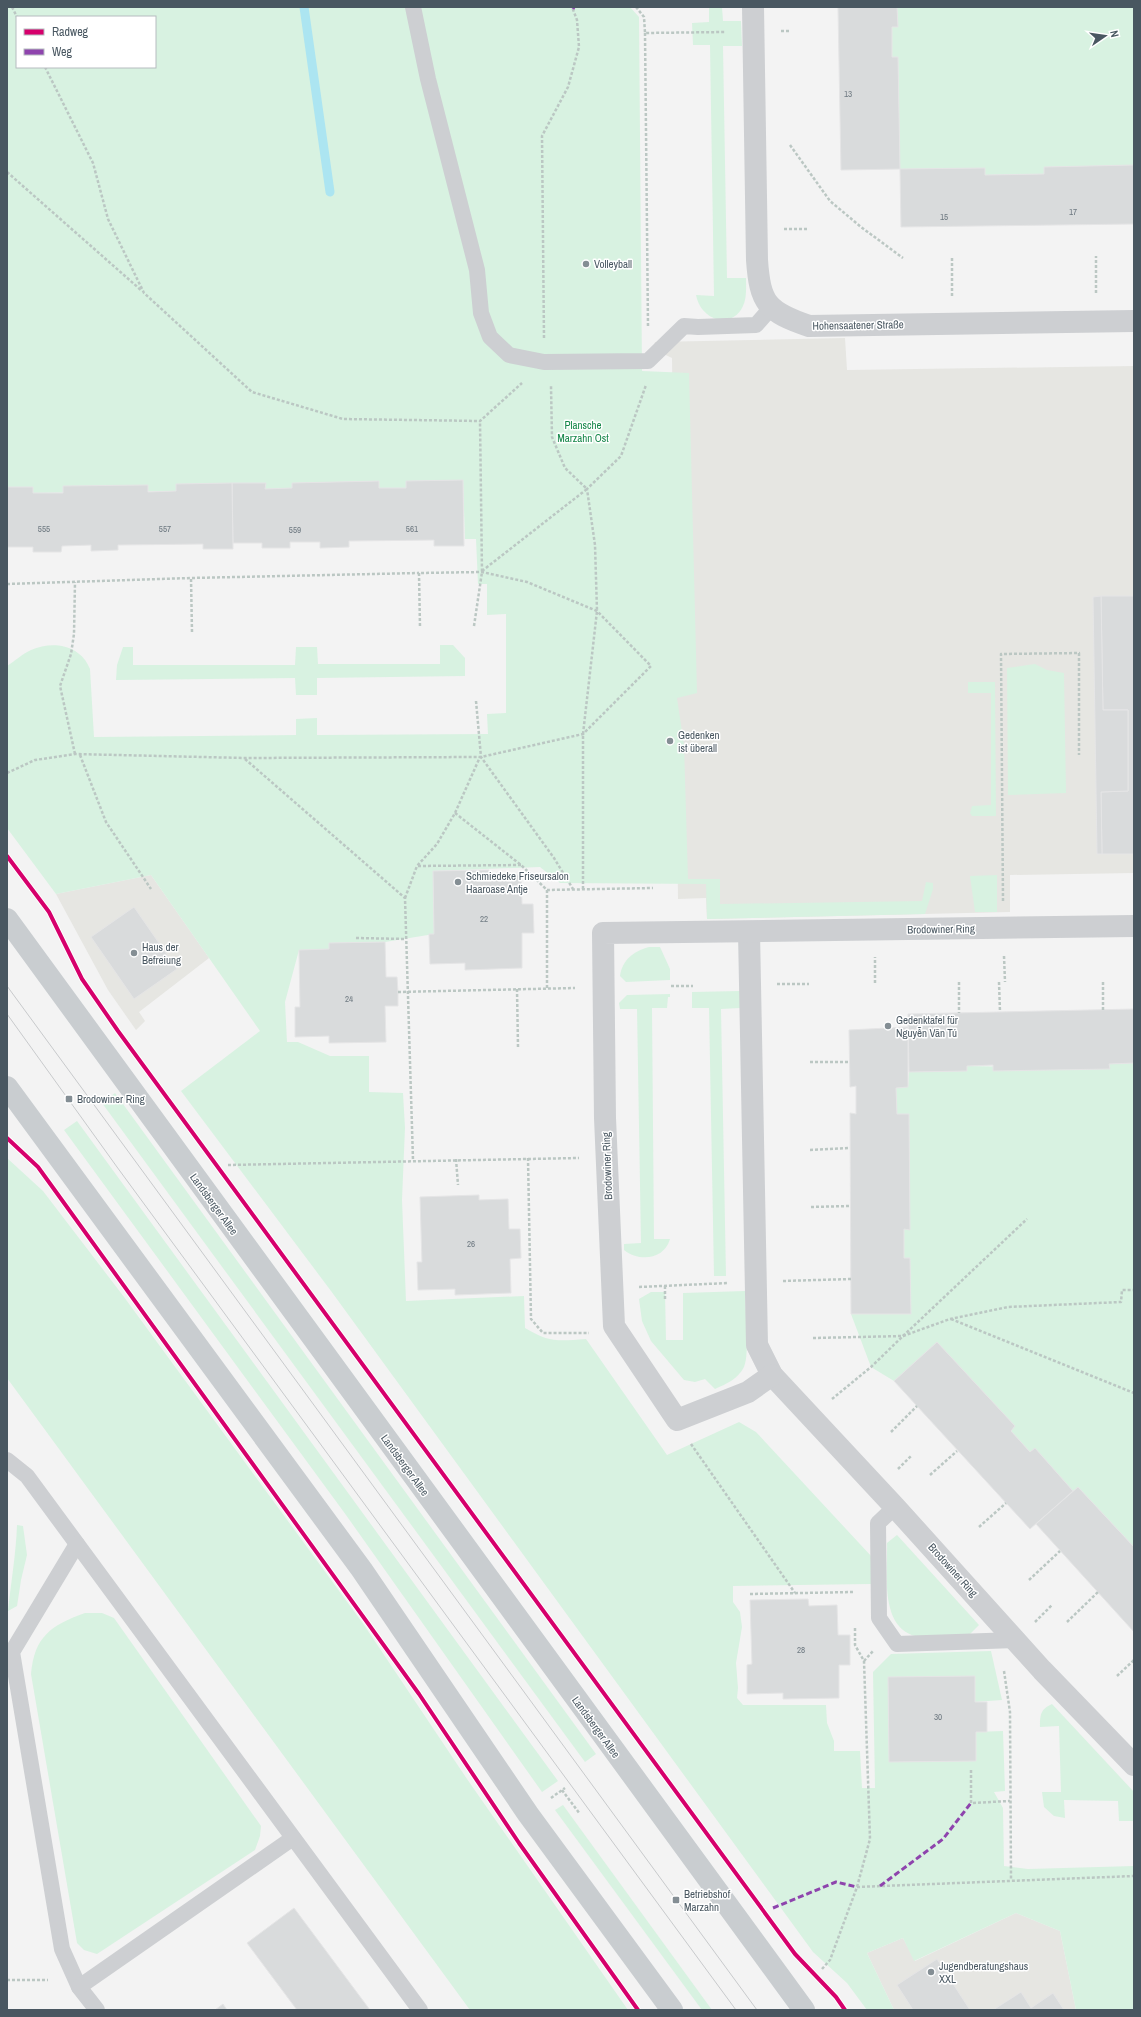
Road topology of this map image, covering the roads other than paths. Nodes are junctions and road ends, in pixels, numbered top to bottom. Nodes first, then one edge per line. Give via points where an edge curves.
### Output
1 (413, 7) edge
2 (753, 7) edge
3 (771, 308) junction
4 (1134, 321) edge
5 (7, 919) edge
6 (1134, 926) edge
7 (749, 932) junction
8 (7, 1087) edge
9 (772, 1376) junction
10 (7, 1460) edge
11 (895, 1507) junction
12 (77, 1544) junction
13 (1016, 1640) junction
14 (1134, 1765) edge
15 (293, 1838) junction
16 (79, 1987) junction
17 (96, 2010) edge
18 (420, 2010) edge
19 (672, 2010) edge
20 (804, 2010) edge

1 - 3 lane via 428,78 477,270 481,313 490,337 509,355 547,362 648,361 684,326 756,325
2 - 3 street, Hohensaatener Straße via 757,260 759,283 763,296
3 - 4 street, Hohensaatener Straße via 786,318 809,326
5 - 20 main road, Landsberger Allee
6 - 7 street, Brodowiner Ring
7 - 9 street, Brodowiner Ring via 757,1345
7 - 9 street, Brodowiner Ring via 603,933 612,1288 614,1326 676,1420 748,1392
8 - 19 main road via 362,1570 528,1814
9 - 11 street, Brodowiner Ring
10 - 12 lane via 27,1476
11 - 13 street, Brodowiner Ring
11 - 13 lane via 878,1523 878,1618 897,1644
12 - 15 lane
12 - 16 lane via 12,1652 62,1949
13 - 14 street, Brodowiner Ring
15 - 16 lane
15 - 18 lane
16 - 17 lane

